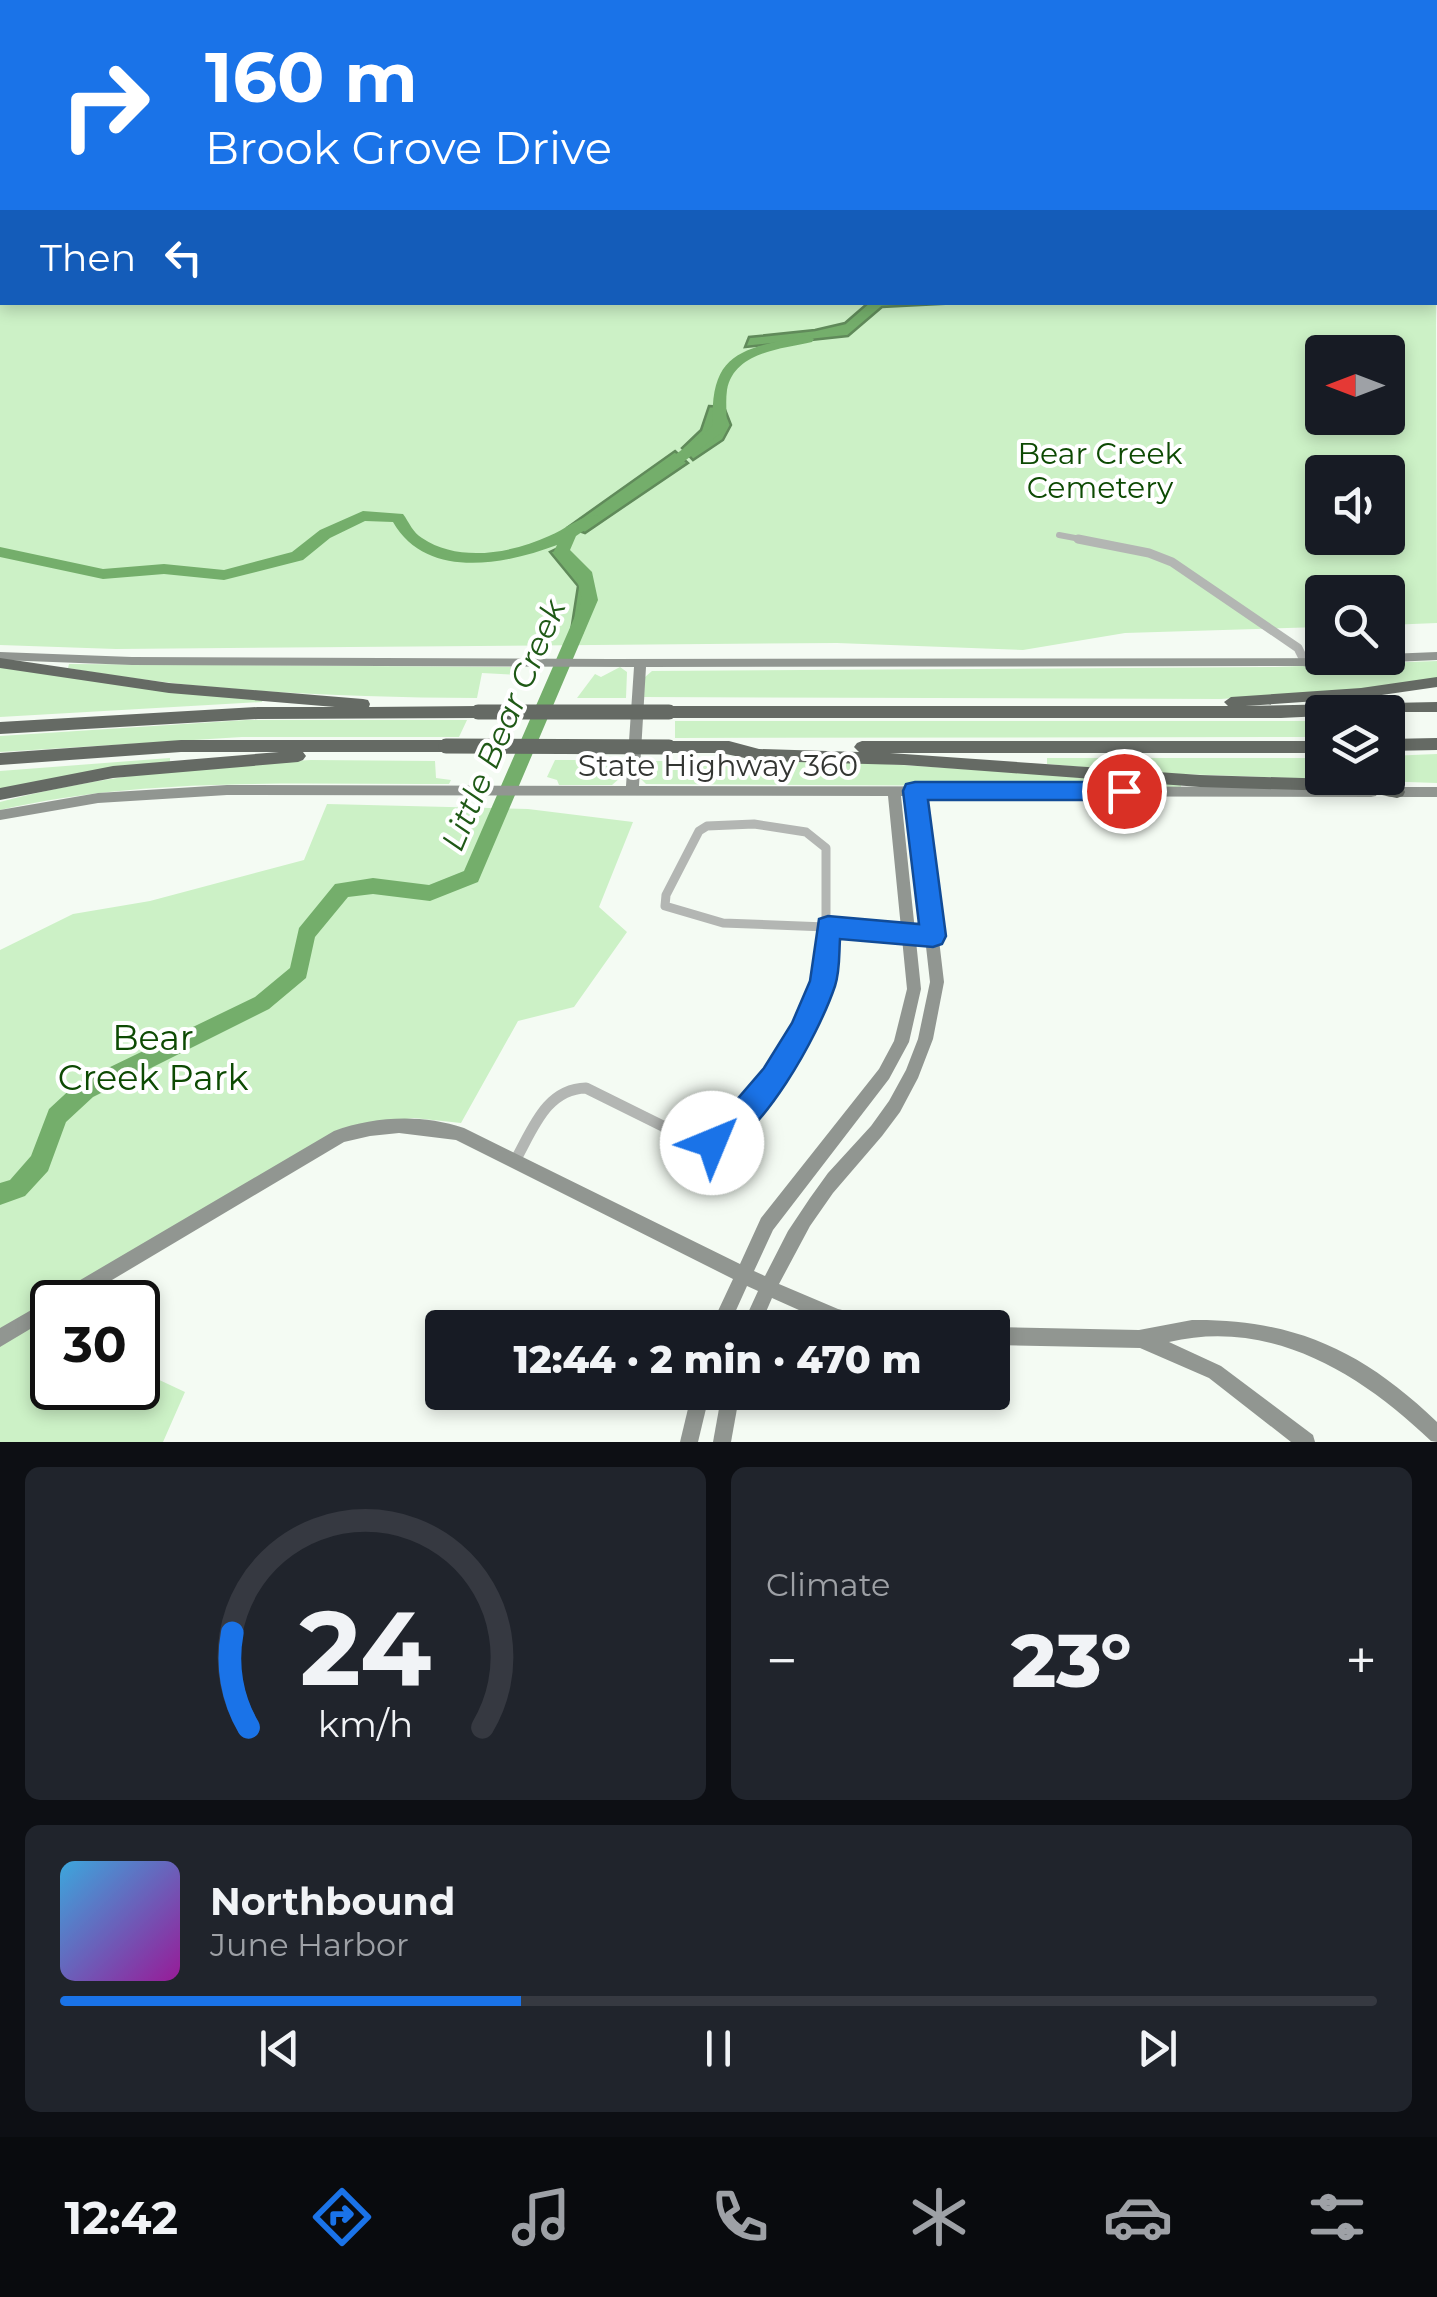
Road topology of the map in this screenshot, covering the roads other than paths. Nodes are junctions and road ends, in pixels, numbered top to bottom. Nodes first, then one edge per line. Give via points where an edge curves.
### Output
1 (1059, 535) dead end
2 (0, 656) edge
3 (1437, 656) edge
4 (640, 662) junction
5 (1304, 662) junction
6 (0, 664) edge
7 (1437, 682) edge
8 (1437, 707) edge
9 (406, 710) junction
10 (1158, 712) junction
11 (0, 728) edge
12 (1437, 744) edge
13 (1405, 745) edge
14 (1305, 746) edge
15 (404, 747) junction
16 (722, 747) junction
17 (0, 759) edge
18 (1305, 784) edge
19 (632, 788) junction
20 (894, 791) junction
21 (915, 791) junction
22 (1305, 792) edge
23 (1405, 792) edge
24 (1437, 792) edge
25 (0, 794) edge
26 (0, 815) edge
27 (828, 927) junction
28 (910, 935) junction
29 (933, 936) junction
30 (818, 1156) junction
31 (516, 1159) junction
32 (839, 1172) junction
33 (742, 1274) junction
34 (96, 1280) edge
35 (768, 1287) junction
36 (727, 1310) edge
37 (758, 1310) edge
38 (820, 1310) edge
39 (30, 1320) edge
40 (1010, 1336) edge
41 (0, 1338) edge
42 (1142, 1339) junction
43 (697, 1410) edge
44 (728, 1410) edge
45 (1437, 1435) edge
46 (690, 1442) edge
47 (722, 1442) edge
48 (1306, 1442) edge

1 - 5 street via 1172,562 1298,648
2 - 4 main road
3 - 5 main road
4 - 5 main road
4 - 19 main road
6 - 9 highway
7 - 10 highway
8 - 10 highway
9 - 10 highway, bridge
9 - 11 highway
12 - 13 highway
14 - 16 highway
15 - 16 highway, bridge
15 - 17 highway via 181,746
15 - 25 highway via 170,765
16 - 18 highway via 759,756
19 - 20 main road, State Highway 360
19 - 26 main road, State Highway 360 via 158,793
20 - 21 main road, State Highway 360
20 - 28 main road
21 - 22 main road, State Highway 360
21 - 29 main road
23 - 24 main road, State Highway 360
27 - 27 street via 826,848 805,829 707,826 674,878 665,906 734,925
27 - 28 street
27 - 31 street via 823,981 803,1030 774,1078 725,1135 698,1143 571,1086 556,1093
28 - 29 street
28 - 30 main road via 914,996 901,1042 884,1074
29 - 32 main road via 937,982 922,1056 882,1124
30 - 32 main road
30 - 33 main road via 767,1224
31 - 33 main road
31 - 34 main road via 458,1133 412,1124 359,1130
32 - 35 main road
33 - 35 main road
33 - 36 main road
35 - 37 main road
35 - 38 main road
39 - 41 main road
40 - 42 main road
42 - 45 main road via 1190,1330 1284,1336 1361,1369
42 - 48 main road via 1215,1372
43 - 46 main road
44 - 47 main road

